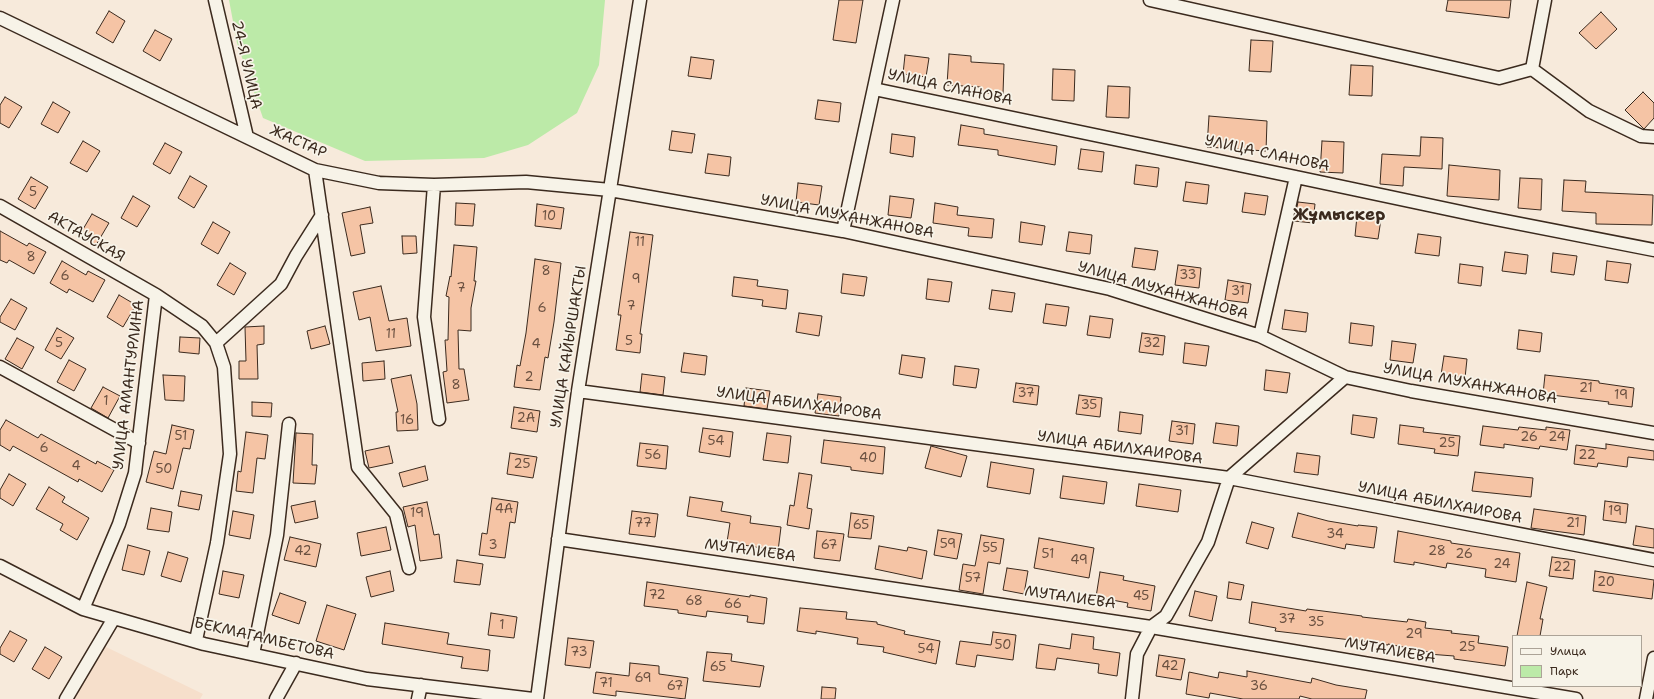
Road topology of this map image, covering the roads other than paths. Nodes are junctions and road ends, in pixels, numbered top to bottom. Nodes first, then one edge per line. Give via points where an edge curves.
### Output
1 (215, 0) edge
2 (640, 0) edge
3 (893, 0) edge
4 (1150, 0) edge
5 (1545, 0) edge
6 (0, 18) edge
7 (1532, 69) junction
8 (874, 89) junction
9 (247, 137) junction
10 (1654, 137) edge
11 (315, 170) junction
12 (1296, 176) junction
13 (434, 185) junction
14 (610, 190) junction
15 (0, 206) edge
16 (322, 215) junction
17 (843, 231) junction
18 (1654, 250) edge
19 (156, 295) junction
20 (1260, 336) junction
21 (216, 343) junction
22 (0, 367) edge
23 (1345, 377) junction
24 (578, 391) junction
25 (439, 419) dead end
26 (289, 424) dead end
27 (1654, 433) edge
28 (139, 443) junction
29 (1229, 478) junction
30 (558, 539) junction
31 (1654, 560) edge
32 (0, 566) edge
33 (409, 568) dead end
34 (83, 609) junction
35 (114, 618) junction
36 (1151, 626) junction
37 (196, 640) junction
38 (253, 654) junction
39 (1654, 658) edge
40 (296, 663) junction
41 (421, 685) junction
42 (66, 699) edge
43 (276, 699) edge
44 (418, 699) edge
45 (534, 699) edge
46 (537, 699) edge
47 (1132, 699) edge
48 (1576, 699) edge
49 (1646, 699) edge

1 - 9 street, 24-Я УЛИЦА
2 - 14 street, УЛИЦА КАЙЫРШАКТЫ
3 - 8 street, УЛИЦА СЛАНОВА
4 - 7 street via 1499,78
5 - 7 street
6 - 9 street, ЖАСТАР
7 - 10 street via 1589,111 1641,136
8 - 12 street, УЛИЦА СЛАНОВА
8 - 17 street, УЛИЦА СЛАНОВА
9 - 11 street, ЖАСТАР
11 - 13 street, ЖАСТАР via 379,183
11 - 16 street
12 - 18 street, УЛИЦА СЛАНОВА
12 - 20 street
13 - 14 street, ЖАСТАР via 526,182
13 - 25 street via 424,318
14 - 17 street, УЛИЦА МУХАНЖАНОВА
14 - 24 street, УЛИЦА КАЙЫРШАКТЫ
15 - 19 street, АКТАУСКАЯ
16 - 21 street via 281,284
16 - 33 street via 358,466 396,514
17 - 20 street, УЛИЦА МУХАНЖАНОВА via 1110,289
19 - 21 street, УЛИЦА АМАНТУРЛИНА via 202,326
19 - 28 street, УЛИЦА АМАНТУРЛИНА
20 - 23 street, УЛИЦА МУХАНЖАНОВА
21 - 37 street, УЛИЦА АМАНТУРЛИНА via 224,367 230,454 217,543
22 - 28 street
23 - 27 street, УЛИЦА МУХАНЖАНОВА via 1411,391
23 - 29 street
24 - 29 street, УЛИЦА АБИЛХАИРОВА
24 - 30 street, УЛИЦА КАЙЫРШАКТЫ
26 - 38 street via 277,535
28 - 34 street, УЛИЦА АМАНТУРЛИНА via 135,473 119,524
29 - 31 street, УЛИЦА АБИЛХАИРОВА
29 - 36 street via 1208,542 1166,616
30 - 36 street, МУТАЛИЕВА
30 - 46 street, УЛИЦА КАЙЫРШАКТЫ
32 - 34 street, БЕКМАГАМБЕТОВА
34 - 35 street, БЕКМАГАМБЕТОВА
35 - 37 street, БЕКМАГАМБЕТОВА
35 - 42 street
36 - 47 street via 1137,654
36 - 48 street, МУТАЛИЕВА
37 - 38 street, БЕКМАГАМБЕТОВА
38 - 40 street, БЕКМАГАМБЕТОВА
39 - 49 street
40 - 41 street, БЕКМАГАМБЕТОВА via 367,679
40 - 43 street
41 - 44 street
41 - 45 street, БЕКМАГАМБЕТОВА

